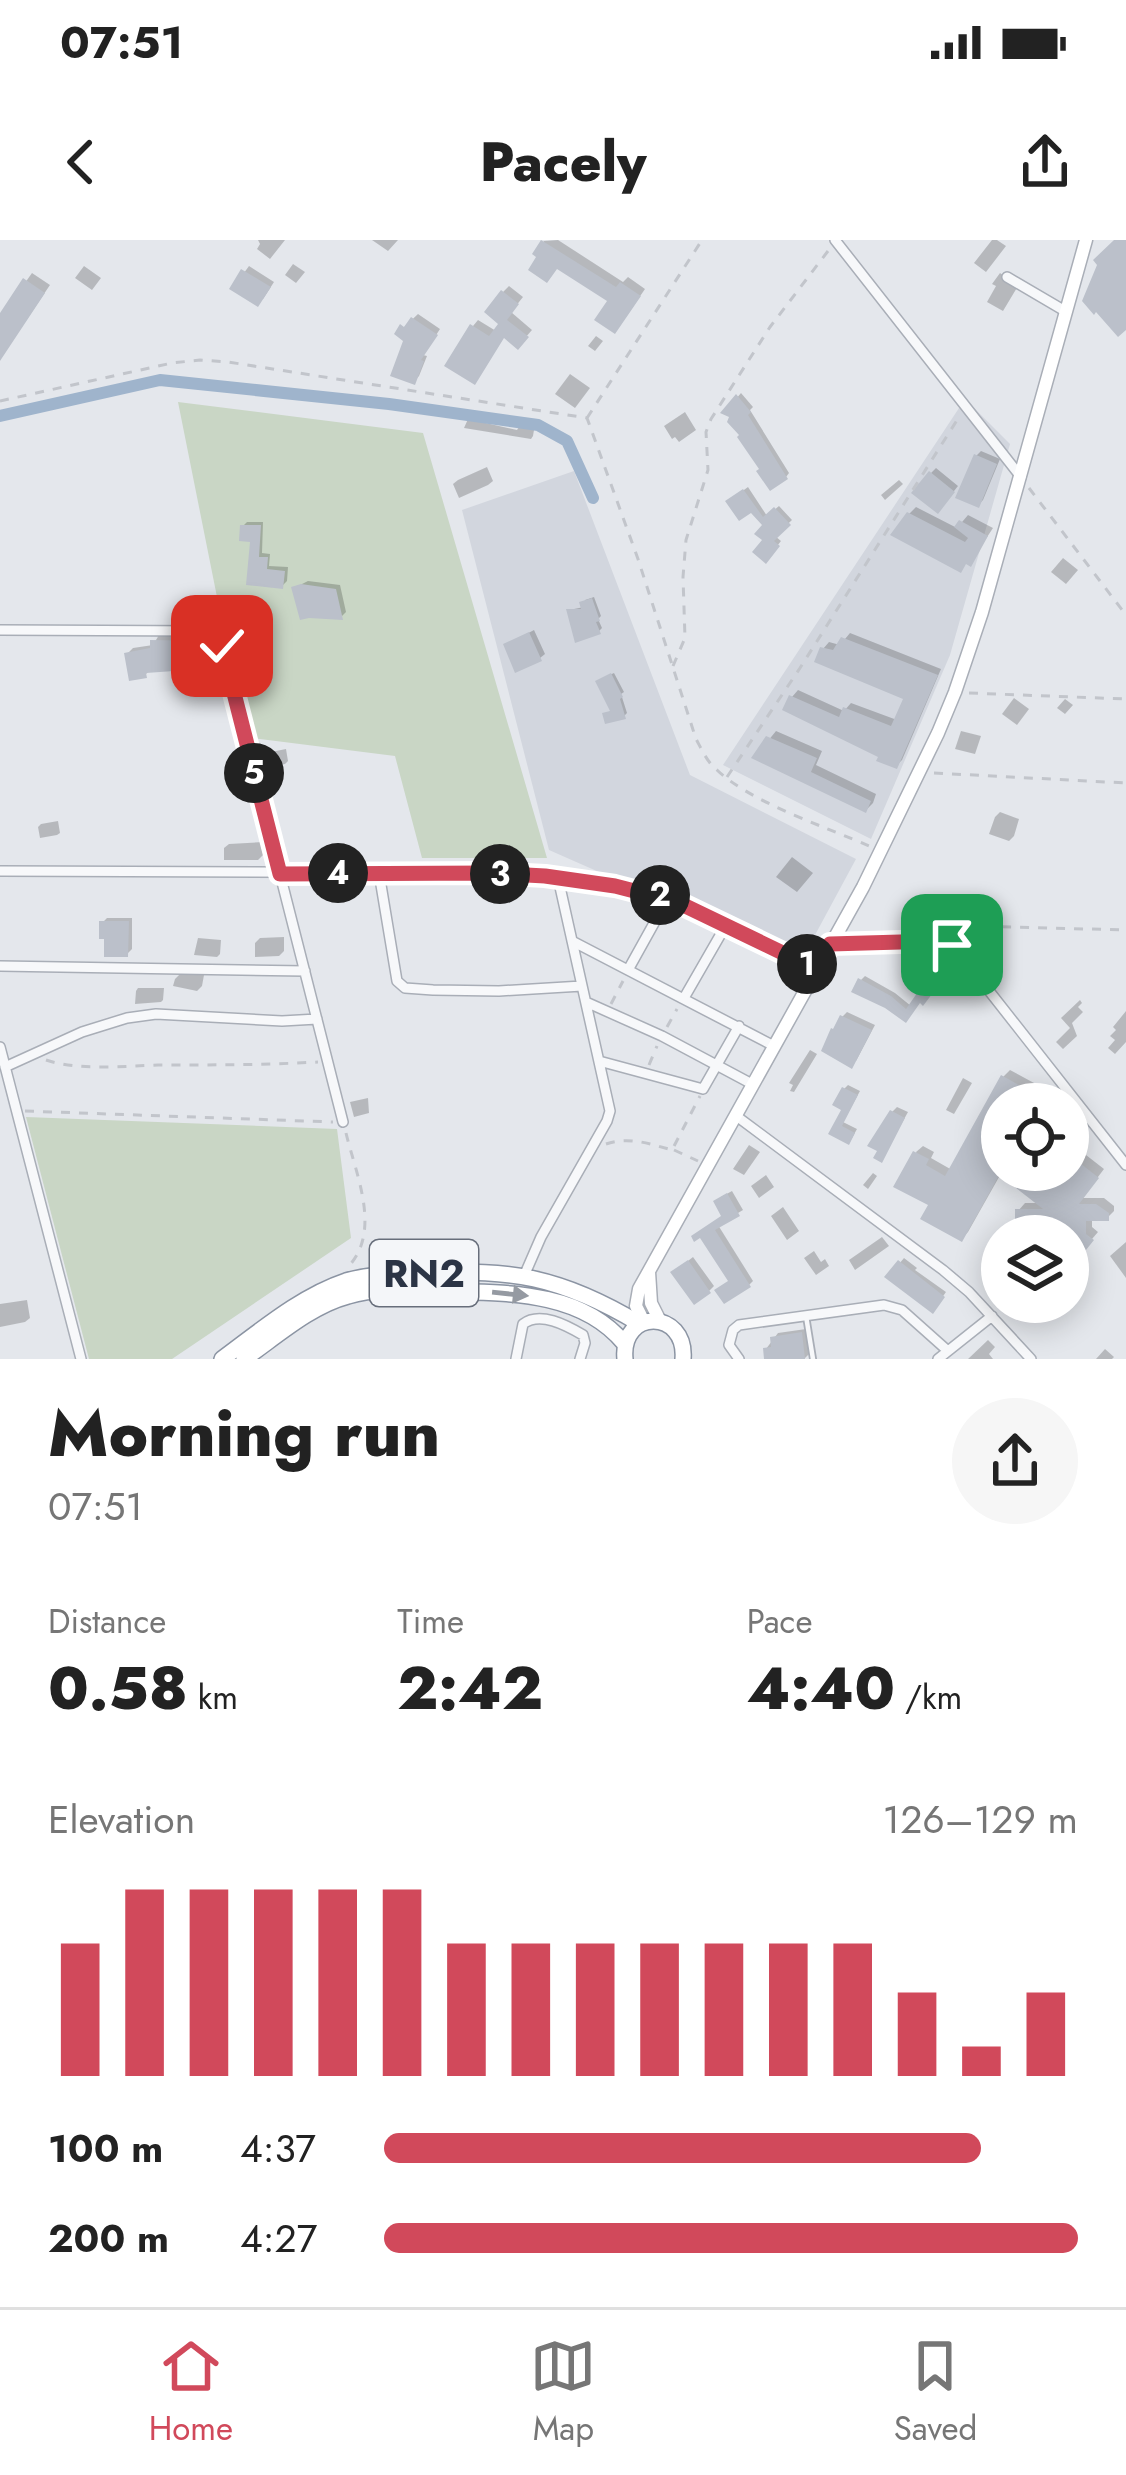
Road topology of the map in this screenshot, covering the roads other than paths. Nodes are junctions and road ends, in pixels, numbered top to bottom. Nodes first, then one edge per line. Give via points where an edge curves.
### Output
1 (836, 240) edge
2 (1086, 240) edge
3 (1006, 277) dead end
4 (1065, 311) junction
5 (1021, 477) junction
6 (0, 630) edge
7 (0, 871) edge
8 (379, 873) junction
9 (280, 874) junction
10 (558, 878) junction
11 (668, 898) junction
12 (726, 925) junction
13 (572, 941) junction
14 (830, 944) junction
15 (0, 966) edge
16 (816, 969) junction
17 (628, 970) junction
18 (305, 971) junction
19 (582, 986) junction
20 (684, 998) junction
21 (586, 1002) junction
22 (317, 1019) junction
23 (739, 1026) junction
24 (773, 1046) junction
25 (0, 1047) edge
26 (599, 1061) junction
27 (717, 1064) junction
28 (5, 1067) junction
29 (752, 1084) junction
30 (734, 1115) junction
31 (343, 1122) road end
32 (1126, 1165) edge
33 (524, 1276) junction
34 (981, 1305) edge
35 (806, 1316) junction
36 (648, 1323) junction
37 (983, 1323) edge
38 (998, 1323) edge
39 (624, 1351) edge
40 (943, 1355) edge
41 (81, 1359) edge
42 (222, 1359) edge
43 (244, 1359) edge
44 (516, 1359) edge
45 (580, 1359) edge
46 (683, 1359) edge
47 (739, 1359) edge
48 (813, 1359) edge
49 (1031, 1359) edge

1 - 5 street
2 - 4 main road
3 - 4 street
4 - 5 main road
5 - 14 main road via 956,692
6 - 9 street via 167,629 218,638
7 - 9 street
8 - 9 street
8 - 10 street
8 - 19 street via 401,986
9 - 18 street
10 - 11 street
10 - 13 street
11 - 12 street
11 - 17 street
12 - 16 street
12 - 20 street
13 - 17 street
13 - 19 street
14 - 16 main road
14 - 32 street via 946,943 960,951
15 - 18 street
16 - 24 main road
17 - 20 street
18 - 22 street
19 - 21 street
20 - 23 street
21 - 26 street
21 - 27 street
22 - 28 street via 156,1014 104,1023
22 - 31 street
23 - 24 street
23 - 27 street
24 - 29 main road
25 - 28 street
26 - 27 street via 703,1089
26 - 33 street via 610,1111
27 - 29 street
28 - 41 street
29 - 30 main road
30 - 34 street
30 - 36 main road via 649,1271
33 - 36 highway, RN2
33 - 42 highway, RN2 via 442,1272 347,1281
35 - 40 street via 894,1307
35 - 47 street via 739,1325 729,1345
35 - 48 lane
36 - 39 highway, RN2 via 628,1336
36 - 46 highway via 680,1335
37 - 40 street
38 - 49 street
43 -> 39 highway, RN2 via 319,1309 370,1291 547,1299 599,1320
44 - 45 street via 531,1318 583,1335

